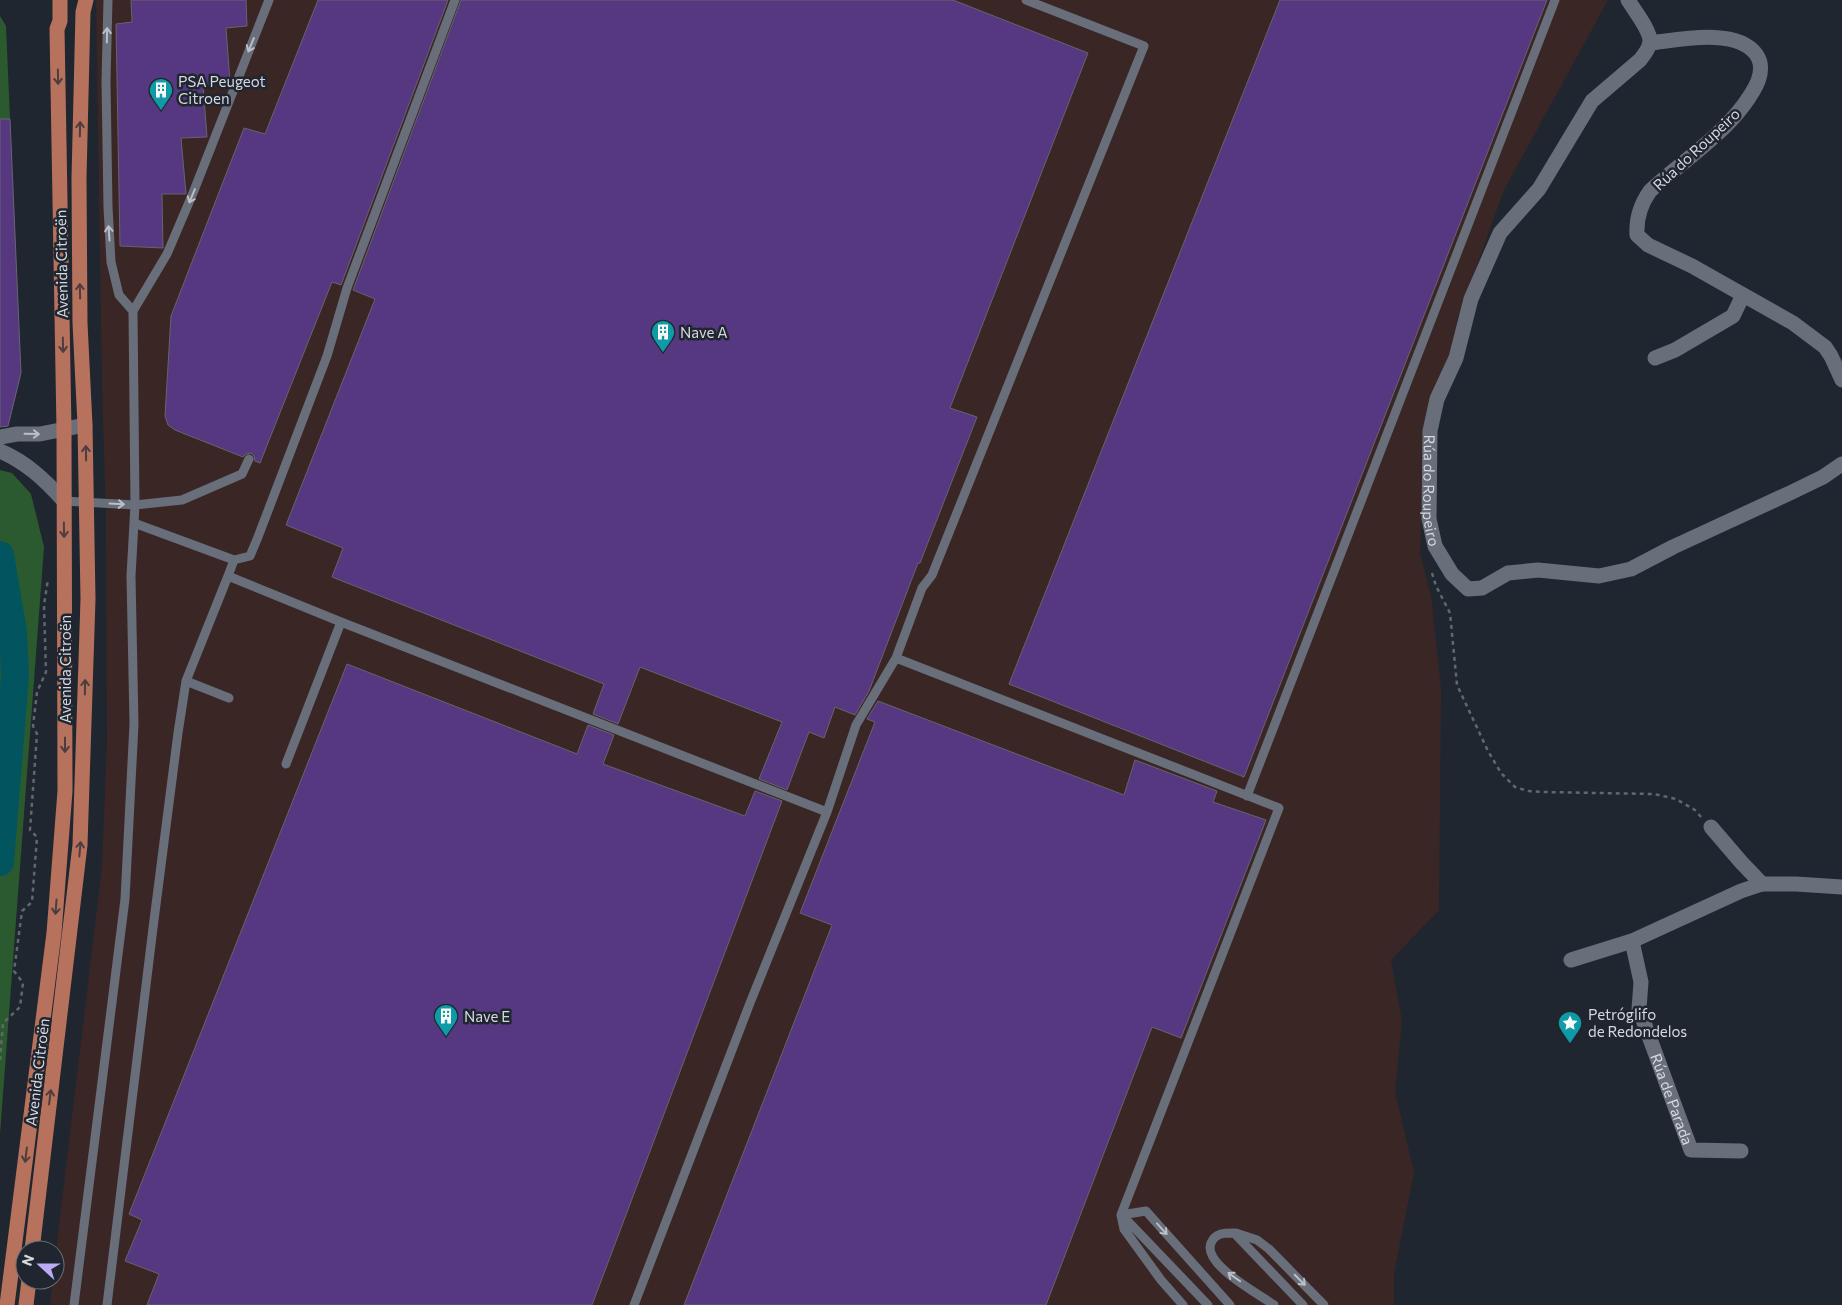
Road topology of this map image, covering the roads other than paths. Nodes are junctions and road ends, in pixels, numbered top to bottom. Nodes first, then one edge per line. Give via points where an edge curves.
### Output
1 (52, 0) edge
2 (60, 0) edge
3 (108, 0) edge
4 (269, 0) edge
5 (456, 0) edge
6 (1026, 0) edge
7 (1555, 0) edge
8 (1628, 0) edge
9 (82, 4) edge
10 (58, 29) junction
11 (1650, 43) junction
12 (1743, 295) junction
13 (133, 311) junction
14 (1655, 358) dead end
15 (1842, 380) edge
16 (85, 425) junction
17 (64, 429) junction
18 (0, 437) edge
19 (0, 451) edge
20 (249, 459) dead end
21 (1842, 464) edge
22 (64, 501) junction
23 (87, 502) junction
24 (136, 504) junction
25 (134, 523) junction
26 (234, 560) junction
27 (228, 576) junction
28 (341, 622) junction
29 (896, 658) junction
30 (186, 681) junction
31 (229, 698) dead end
32 (286, 764) dead end
33 (1247, 796) junction
34 (827, 812) junction
35 (1711, 827) road end
36 (1762, 884) junction
37 (1842, 888) edge
38 (1632, 941) junction
39 (1571, 960) dead end
40 (1742, 1151) dead end
41 (1121, 1215) junction
42 (1234, 1233) junction
43 (33, 1240) edge
44 (28, 1290) edge
45 (7, 1305) edge
46 (26, 1305) edge
47 (74, 1305) edge
48 (107, 1305) edge
49 (634, 1305) edge
50 (1183, 1305) edge
51 (1208, 1305) edge
52 (1230, 1305) edge
53 (1274, 1305) edge
54 (1303, 1305) edge
55 (1324, 1305) edge

1 - 10 main road via 52,20
2 - 10 main road
13 -> 3 lane via 119,295 111,262 106,81
4 -> 13 lane via 167,254
5 - 26 lane via 347,288 327,356 258,537 250,556
6 - 29 lane via 1144,46
7 - 33 lane
8 - 11 street
16 -> 9 main road, Avenida Citroën via 79,188
10 -> 17 main road, Avenida Citroën
11 - 12 street, Rúa do Roupeiro via 1721,38 1745,44 1759,59 1760,77 1743,106 1650,191 1637,220 1639,240
11 - 21 street, Rúa do Roupeiro via 1640,60 1592,101 1538,189 1500,233 1471,299 1456,358 1437,399 1430,431 1429,519 1435,546 1452,574 1468,589 1482,588 1508,574 1538,570 1599,576 1631,569 1815,481
12 - 14 street via 1732,316 1675,350
12 - 15 street, Rúa do Roupeiro via 1793,323 1824,348
13 - 24 lane
16 - 17 street
23 -> 16 main road, Avenida Citroën
18 -> 17 street
17 - 22 main road, Avenida Citroën
19 - 22 street via 45,480
20 - 24 lane via 242,474 182,500
22 - 23 lane
22 -> 45 main road, Avenida Citroën via 64,800 54,933
23 -> 24 lane
43 -> 23 main road, Avenida Citroën via 80,845 88,599
24 - 25 lane
25 - 26 lane
25 - 47 lane via 134,724 125,899
26 - 27 lane
27 - 28 lane
27 - 30 lane
28 - 32 lane
28 - 34 lane
29 - 33 lane
29 - 34 lane via 856,725
30 - 31 lane
30 - 48 lane
33 - 41 lane via 1279,808
34 - 49 lane
35 - 36 street
36 - 37 street
36 - 38 street
38 - 39 street
38 - 40 street, Rúa de Parada via 1641,982 1640,1009 1691,1150
41 - 50 lane via 1124,1230
41 - 51 lane
41 -> 52 lane via 1146,1211
53 -> 42 lane via 1222,1269 1213,1259 1209,1249 1212,1240 1221,1233
42 - 54 lane
42 -> 55 lane via 1257,1240 1269,1249
44 - 46 main road

